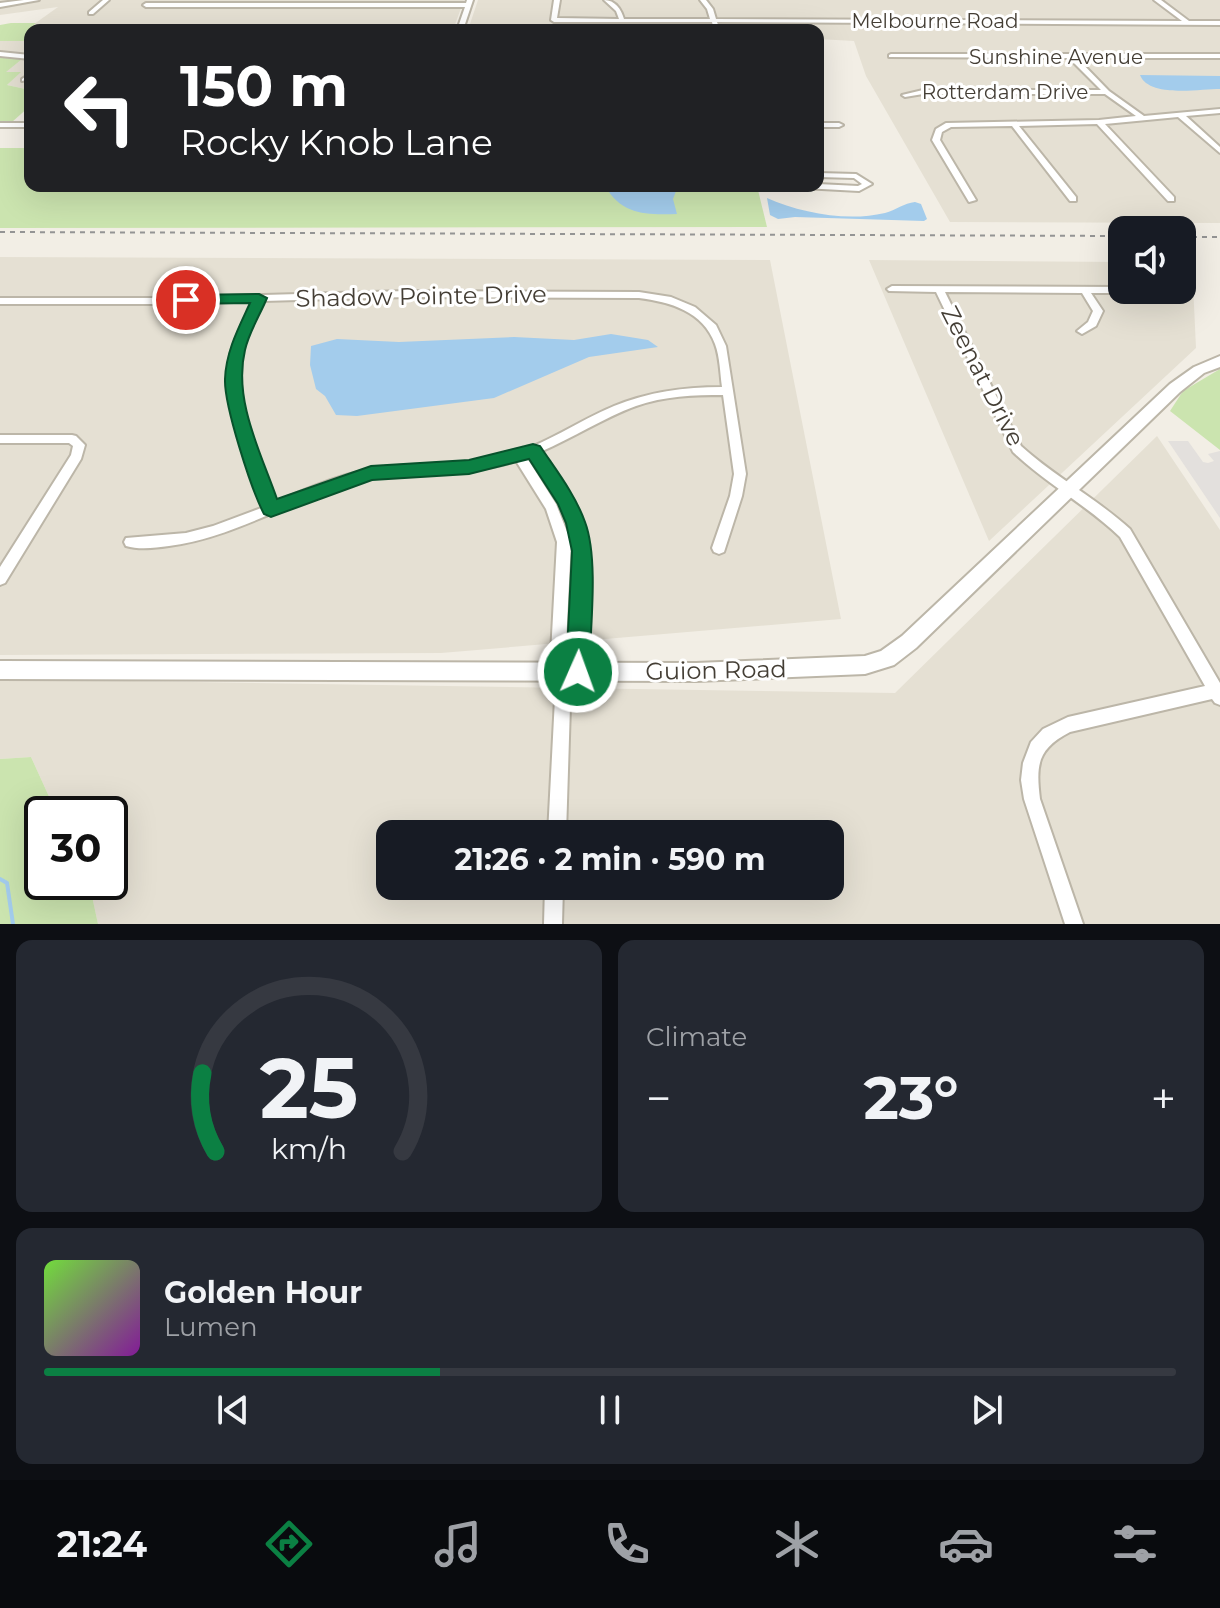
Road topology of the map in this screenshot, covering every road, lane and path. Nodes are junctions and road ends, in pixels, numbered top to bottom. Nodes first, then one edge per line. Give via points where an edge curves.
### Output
1 (36, 0) edge
2 (106, 0) edge
3 (557, 0) edge
4 (607, 0) edge
5 (703, 0) edge
6 (1157, 0) edge
7 (286, 2) edge
8 (469, 2) edge
9 (0, 5) edge
10 (146, 5) dead end
11 (279, 12) dead end
12 (91, 13) dead end
13 (622, 20) junction
14 (715, 20) junction
15 (1187, 23) junction
16 (1220, 23) edge
17 (462, 24) edge
18 (716, 24) edge
19 (0, 54) edge
20 (24, 56) edge
21 (891, 56) dead end
22 (1220, 56) edge
23 (1072, 57) junction
24 (1107, 92) junction
25 (905, 95) dead end
26 (1220, 111) edge
27 (1180, 115) junction
28 (1144, 119) junction
29 (1099, 122) junction
30 (1013, 123) junction
31 (0, 125) edge
32 (24, 125) edge
33 (824, 125) edge
34 (839, 125) dead end
35 (1220, 151) edge
36 (824, 175) edge
37 (824, 187) edge
38 (1073, 199) dead end
39 (1171, 199) dead end
40 (972, 200) dead end
41 (892, 289) dead end
42 (939, 289) junction
43 (1084, 289) junction
44 (1108, 290) edge
45 (259, 298) junction
46 (0, 301) edge
47 (1082, 331) dead end
48 (1220, 361) edge
49 (728, 391) junction
50 (0, 439) edge
51 (533, 451) junction
52 (519, 456) junction
53 (1068, 489) junction
54 (271, 509) junction
55 (131, 542) dead end
56 (719, 548) dead end
57 (0, 579) edge
58 (0, 670) edge
59 (566, 672) junction
60 (1218, 695) edge
61 (558, 820) edge
62 (554, 900) edge
63 (553, 924) edge
64 (1074, 924) edge

1 - 9 street
2 - 12 street
3 - 13 street, Melbourne Road via 554,20
4 - 13 street
5 - 14 street
6 - 15 street
7 - 8 street
7 - 10 street
7 - 11 street
8 - 17 street
13 - 14 street, Melbourne Road
14 - 15 street, Melbourne Road
14 - 18 street
15 - 16 street, Melbourne Road
19 - 20 street
21 - 23 street, Sunshine Avenue
22 - 23 street, Sunshine Avenue
23 - 24 street
24 - 25 street, Rotterdam Drive
24 - 28 street
26 - 27 street
27 - 28 street
27 - 35 street
28 - 29 street
29 - 30 street
29 - 39 street
30 - 38 street
30 - 40 street via 959,123 938,132 936,140
31 - 32 street
33 - 34 street
36 - 37 street via 859,176 868,184 859,189
41 - 42 street
42 - 43 street
42 - 53 street, Zeenat Drive via 1011,441 1026,459
43 - 44 street
43 - 47 street via 1098,311
45 - 46 street, Shadow Pointe Drive
45 - 49 street, Shadow Pointe Drive via 650,296 692,309 712,327 720,341
45 - 54 street via 237,348 233,380
48 - 53 street, Guion Road via 1179,384
49 - 51 street via 640,401
49 - 56 street, Shadow Pointe Drive via 740,474
50 - 57 street via 72,439 79,445
51 - 52 street
51 - 59 street via 566,501 582,551
52 - 54 street via 469,467 371,473
52 - 59 street via 552,508 564,542
53 - 59 street, Guion Road via 909,642 872,664
53 - 60 street, Zeenat Drive via 1106,515 1134,545
54 - 55 street via 188,539
58 - 59 street, Guion Road
59 - 61 street
60 - 64 street via 1068,725 1039,744 1029,773 1032,801
62 - 63 street

